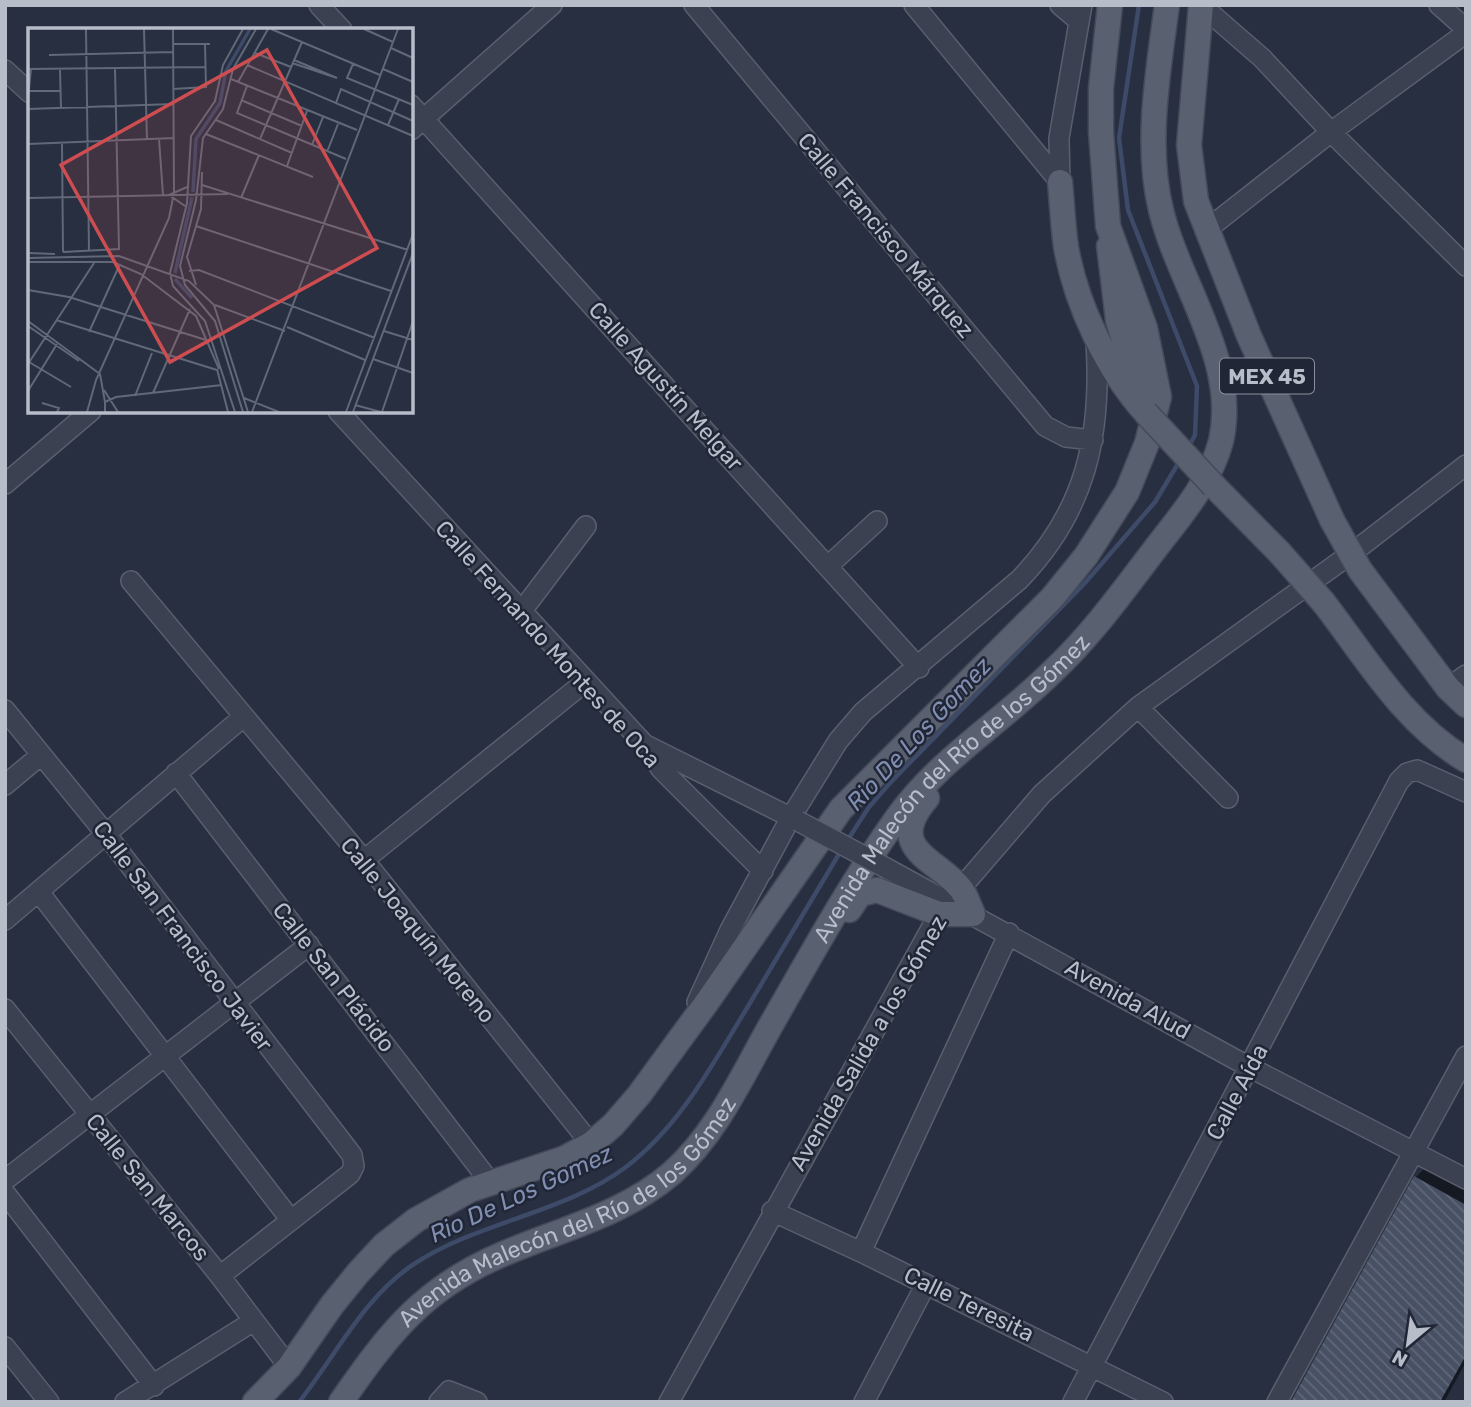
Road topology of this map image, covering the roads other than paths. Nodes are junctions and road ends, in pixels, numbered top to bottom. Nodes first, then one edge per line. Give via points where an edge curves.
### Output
1 (319, 5) edge
2 (552, 5) edge
3 (694, 5) edge
4 (914, 5) edge
5 (1060, 5) edge
6 (1110, 5) edge
7 (1167, 5) edge
8 (1439, 5) edge
9 (1207, 7) edge
10 (1081, 13) edge
11 (340, 28) edge
12 (1466, 31) edge
13 (5, 70) edge
14 (28, 91) edge
15 (416, 118) edge
16 (1331, 132) junction
17 (1060, 182) junction
18 (1108, 226) junction
19 (1205, 231) junction
20 (1466, 266) edge
21 (1096, 337) junction
22 (1144, 411) junction
23 (90, 413) edge
24 (340, 413) edge
25 (1093, 440) junction
26 (1466, 466) edge
27 (5, 484) edge
28 (877, 521) dead end
29 (586, 526) dead end
30 (1358, 560) junction
31 (828, 566) junction
32 (131, 581) dead end
33 (522, 612) junction
34 (919, 668) junction
35 (1054, 671) junction
36 (585, 682) junction
37 (1460, 689) edge
38 (1138, 707) junction
39 (5, 710) edge
40 (242, 718) junction
41 (644, 744) junction
42 (41, 755) junction
43 (1466, 760) edge
44 (176, 773) junction
45 (5, 785) edge
46 (1466, 792) edge
47 (1228, 798) dead end
48 (794, 819) junction
49 (106, 834) junction
50 (364, 860) junction
51 (762, 871) junction
52 (39, 892) junction
53 (950, 901) junction
54 (973, 914) joint
55 (5, 920) edge
56 (1009, 933) junction
57 (309, 945) junction
58 (234, 1004) junction
59 (5, 1009) edge
60 (685, 1029) junction
61 (1466, 1056) edge
62 (163, 1057) junction
63 (752, 1059) junction
64 (1251, 1068) junction
65 (90, 1115) junction
66 (591, 1144) junction
67 (1413, 1152) junction
68 (1466, 1179) edge
69 (5, 1180) edge
70 (490, 1182) junction
71 (5, 1194) edge
72 (772, 1211) junction
73 (290, 1219) junction
74 (861, 1252) junction
75 (220, 1276) junction
76 (926, 1284) junction
77 (252, 1322) junction
78 (5, 1347) edge
79 (1092, 1365) junction
80 (289, 1367) junction
81 (154, 1386) junction
82 (472, 1399) edge
83 (672, 1401) edge
84 (49, 1402) edge
85 (125, 1402) edge
86 (255, 1402) edge
87 (341, 1402) edge
88 (439, 1402) edge
89 (864, 1402) edge
90 (1073, 1402) edge
91 (1163, 1402) edge
92 (1277, 1402) edge

1 - 11 street
2 - 15 street
3 - 25 street, Calle Francisco Márquez via 1045,426 1066,437
4 - 17 street
5 - 10 street
6 - 18 main road, Avenida Malecón del Río de los Gómez via 1101,88
7 - 35 main road, Avenida Malecón del Río de los Gómez via 1155,117 1161,210 1214,353 1223,387 1225,422 1218,452 1180,517
8 - 12 street
9 - 16 street
9 - 19 main road, MEX 45 via 1193,75 1189,145
10 - 17 street, Avenida Malecón del Río de los Gómez via 1059,138
12 - 16 street
13 - 14 street
15 - 31 street, Calle Agustín Melgar
16 - 19 street
16 - 20 street
17 - 21 main road, Avenida Malecón del Río de los Gómez via 1066,249
18 - 22 main road via 1112,291
18 - 60 main road, Avenida Malecón del Río de los Gómez via 1146,328 1158,381 1154,420 1127,492 1052,598 841,809
19 - 30 main road, MEX 45, bridge via 1332,520
21 - 22 main road
21 - 25 street, Avenida Malecón del Río de los Gómez
22 - 43 main road, bridge via 1324,603 1412,719
23 - 27 street
24 - 33 street, Calle Fernando Montes de Oca
25 - 34 street, Avenida Malecón del Río de los Gómez via 1074,505 1035,563
26 - 30 street, Avenida Salida a los Gómez
28 - 31 street
29 - 33 street
30 - 37 main road, MEX 45
30 - 38 street, Avenida Salida a los Gómez
31 - 34 street, Calle Agustín Melgar
32 - 40 street, Calle Joaquín Moreno
33 - 36 street, Calle Fernando Montes de Oca
34 - 48 street, Avenida Malecón del Río de los Gómez via 846,731
35 - 53 main road via 1014,720 915,815 913,838
35 - 63 main road, Avenida Malecón del Río de los Gómez via 927,783 898,816 817,944
36 - 41 street, Calle Fernando Montes de Oca
36 - 50 street
38 - 47 street
38 - 53 street, Avenida Salida a los Gómez via 1042,794
39 - 42 street, Calle San Francisco Javier
40 - 44 street
40 - 50 street, Calle Joaquín Moreno
41 - 48 street
41 - 51 street, Calle Fernando Montes de Oca via 661,769
42 - 45 street
42 - 49 street, Calle San Francisco Javier
44 - 49 street
44 - 57 street, Calle San Plácido
46 - 64 street, Calle Aída via 1417,770 1399,781
48 - 51 street, Avenida Malecón del Río de los Gómez
48 - 53 street, bridge
49 - 52 street
49 - 58 street, Calle San Francisco Javier
50 - 66 street, Calle Joaquín Moreno
51 - 60 street, Avenida Malecón del Río de los Gómez
52 - 55 street
52 - 62 street
53 - 54 main road
53 - 63 main road via 877,890 860,894 780,1032
53 - 72 street, Avenida Salida a los Gómez
54 - 56 street, Avenida Alud
56 - 64 street, Avenida Alud
56 - 74 street
57 - 58 street
57 - 70 street, Calle San Plácido
58 - 62 street
58 - 73 street, Calle San Francisco Javier via 352,1155 351,1174
59 - 65 street, Calle San Marcos
60 - 66 main road, Avenida Malecón del Río de los Gómez via 639,1096
61 - 67 street
62 - 65 street
62 - 73 street
63 - 87 main road, Avenida Malecón del Río de los Gómez via 709,1132 673,1171 619,1208 504,1253 435,1291 398,1326
64 - 67 street, Avenida Alud
64 - 79 street, Calle Aída
65 - 69 street
65 - 75 street, Calle San Marcos
66 - 70 main road, Avenida Malecón del Río de los Gómez via 565,1158
67 - 68 street, Avenida Alud
67 - 92 street
70 - 80 main road, Avenida Malecón del Río de los Gómez via 435,1209 384,1245 332,1305
71 - 81 street
72 - 74 street, Calle Teresita
72 - 83 street, Avenida Salida a los Gómez
73 - 75 street
74 - 76 street, Calle Teresita
75 - 77 street, Calle San Marcos
76 - 79 street, Calle Teresita
76 - 89 street
77 - 80 street, Calle San Marcos
77 - 81 street
78 - 84 street
79 - 90 street, Calle Aída
79 - 91 street, Calle Teresita
80 - 86 main road, Avenida Malecón del Río de los Gómez
81 - 85 street
82 - 88 street via 449,1391

